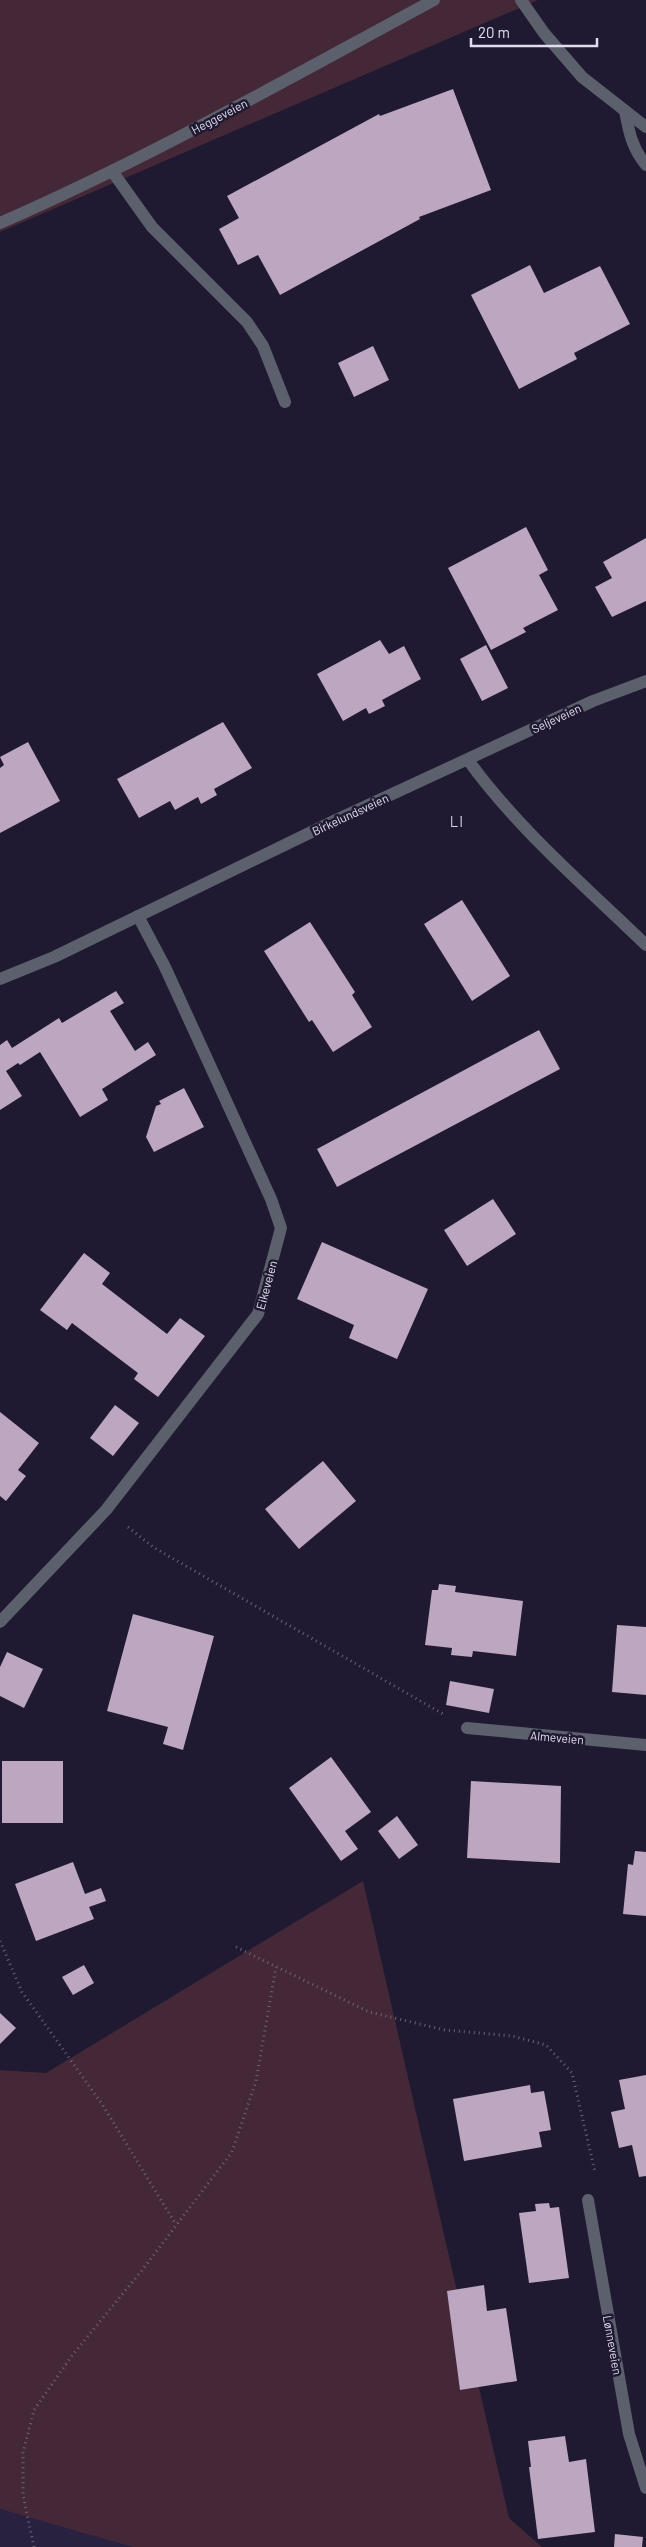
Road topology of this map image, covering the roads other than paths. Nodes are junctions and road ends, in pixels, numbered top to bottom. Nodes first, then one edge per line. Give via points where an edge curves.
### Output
1 (434, 0) edge
2 (521, 0) edge
3 (625, 111) junction
4 (646, 127) edge
5 (646, 165) edge
6 (112, 171) junction
7 (0, 223) edge
8 (285, 402) dead end
9 (646, 681) edge
10 (468, 760) junction
11 (138, 916) junction
12 (646, 945) edge
13 (0, 979) edge
14 (0, 1622) edge
15 (467, 1728) road end
16 (646, 1745) edge
17 (588, 2200) road end
18 (646, 2488) edge

1 - 6 street, Heggeveien via 270,90
2 - 3 street via 582,77
3 - 4 street
3 - 5 street via 629,136 636,153
6 - 7 street, Heggeveien
6 - 8 street via 152,228 247,322 264,346
9 - 10 street, Seljeveien via 593,701
10 - 11 street, Birkelundsveien
10 - 12 street via 521,824
11 - 13 street, Birkelundsveien
11 - 14 street, Eikeveien via 271,1199 281,1228 258,1314 106,1510
15 - 16 street, Almeveien
17 - 18 street, Lønneveien via 629,2434

